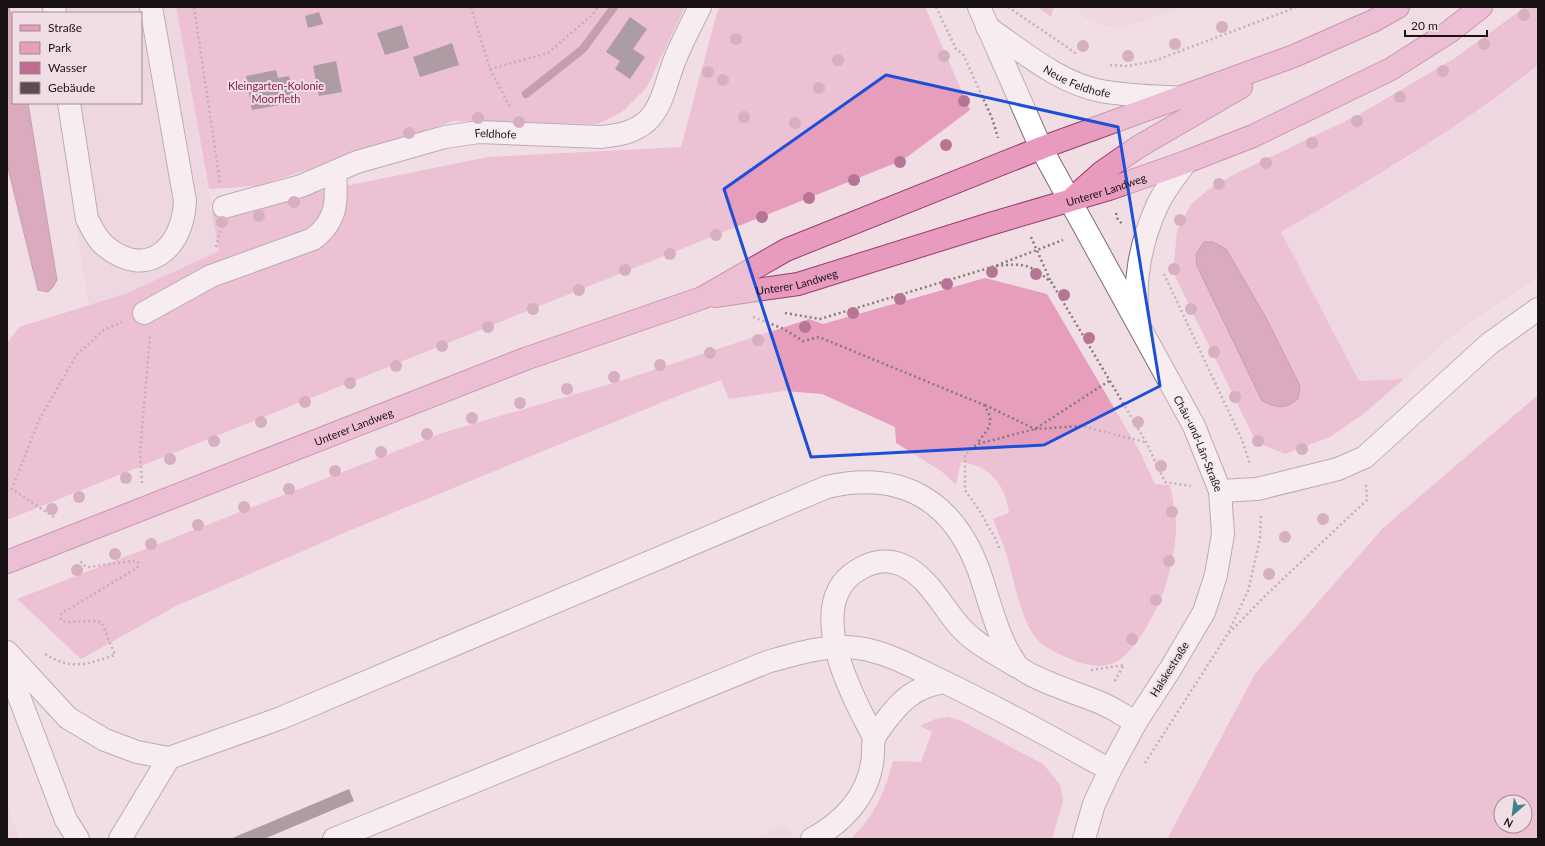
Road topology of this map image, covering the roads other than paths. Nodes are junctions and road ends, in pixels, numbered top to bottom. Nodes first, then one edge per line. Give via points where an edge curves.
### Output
1 (151, 7) edge
2 (700, 7) edge
3 (1398, 7) edge
4 (1481, 7) edge
5 (982, 17) edge
6 (1294, 56) junction
7 (1182, 98) junction
8 (69, 104) edge
9 (1041, 148) junction
10 (1186, 162) junction
11 (334, 172) junction
12 (1069, 201) junction
13 (224, 207) road end
14 (702, 298) junction
15 (1538, 309) edge
16 (144, 314) road end
17 (1140, 328) junction
18 (1220, 491) junction
19 (7, 562) edge
20 (836, 648) junction
21 (7, 652) edge
22 (7, 665) edge
23 (1016, 666) junction
24 (944, 682) junction
25 (1136, 722) junction
26 (874, 738) junction
27 (169, 758) junction
28 (1110, 770) junction
29 (78, 839) edge
30 (120, 839) edge
31 (334, 839) edge
32 (812, 839) edge
33 (1084, 839) edge

1 - 8 street via 185,201 181,227 175,239 160,255 146,260 133,260 103,244 95,234 87,219
2 - 11 street, Feldhofe via 655,110 636,129 601,137 479,132 445,137 397,150
3 - 6 main road, Unterer Landweg via 1373,21
4 - 10 main road, Unterer Landweg via 1449,32 1391,69 1253,136
5 - 7 street, Neue Feldhofe via 1035,60 1078,84 1101,91
5 - 9 street, Neue Feldhofe
6 - 7 main road, Unterer Landweg
6 - 12 main road via 1138,147 1102,172
7 - 9 main road, Unterer Landweg
9 - 12 street, Châu-und-Lân-Straße
9 - 14 main road, Unterer Landweg via 786,250
10 - 12 main road, Unterer Landweg
10 - 17 street via 1157,204 1142,248 1138,290
11 - 13 street, Feldhofe via 301,186
11 - 16 street via 334,209 323,231 313,239 211,276
12 - 14 main road, Unterer Landweg via 798,284
12 - 17 street, Châu-und-Lân-Straße
14 - 19 main road, Unterer Landweg via 525,359
15 - 18 street, Châu-und-Lân-Straße via 1488,344 1365,457 1338,469 1257,488
17 - 18 street, Châu-und-Lân-Straße via 1194,426
18 - 25 street, Halskestraße via 1223,534 1216,575 1204,612
20 - 23 street via 832,612 839,590 856,571 869,564 883,561 900,564 915,573 974,641
20 - 24 street via 857,648 880,653
20 - 26 street via 859,710
20 - 31 street via 819,649 768,662
21 - 27 street via 68,718 105,740 137,752
22 - 29 street via 66,820
23 - 25 street via 1102,703
23 - 27 street via 1002,637 978,570 961,535 947,517 926,498 907,488 882,483 848,482 827,487 281,718
24 - 26 street via 928,685 904,699
24 - 28 street via 1011,714
25 - 28 street, Halskestraße
26 - 32 street via 870,775 858,800 829,829
27 - 30 street
28 - 33 street, Halskestraße via 1094,804

